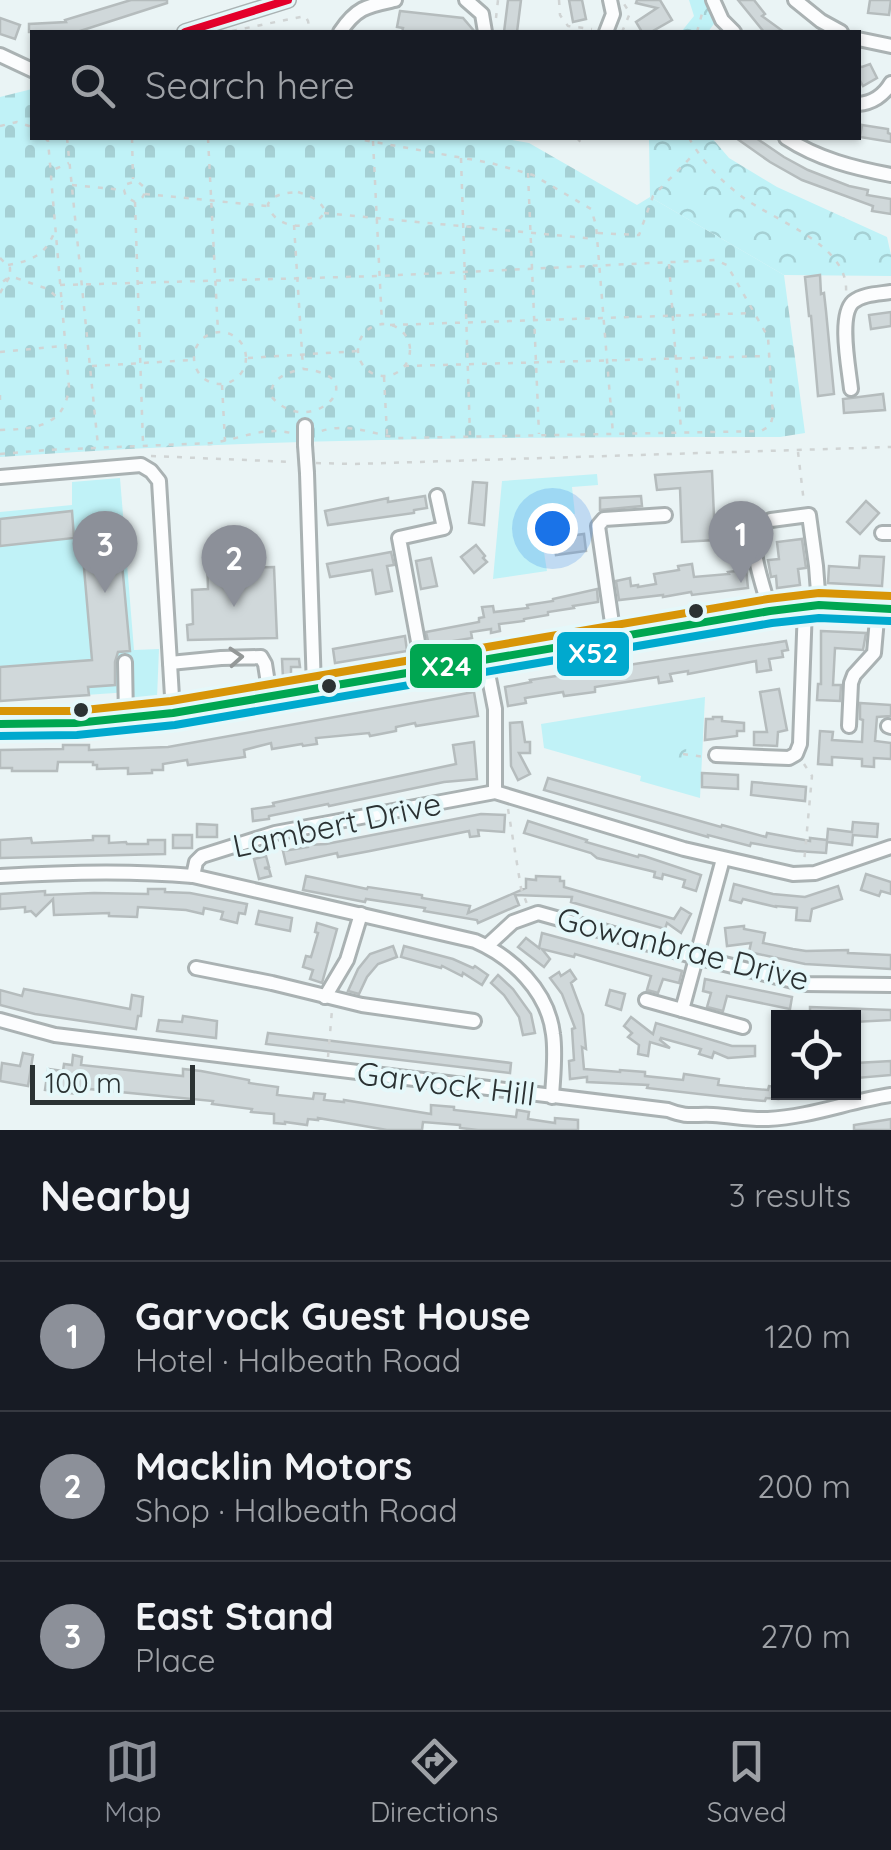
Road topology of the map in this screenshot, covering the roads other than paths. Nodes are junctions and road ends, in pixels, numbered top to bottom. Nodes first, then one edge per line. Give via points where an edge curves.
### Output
1 (288, 0) edge
2 (395, 0) edge
3 (466, 0) edge
4 (610, 0) edge
5 (795, 0) edge
6 (709, 2) edge
7 (192, 30) edge
8 (342, 30) edge
9 (485, 30) edge
10 (605, 30) edge
11 (732, 30) edge
12 (838, 30) edge
13 (861, 39) edge
14 (891, 46) edge
15 (0, 55) edge
16 (30, 69) edge
17 (886, 89) edge
18 (861, 104) edge
19 (891, 107) edge
20 (790, 140) edge
21 (891, 175) edge
22 (891, 292) edge
23 (852, 389) dead end
24 (305, 437) road end
25 (154, 456) road end
26 (156, 476) junction
27 (0, 477) edge
28 (437, 496) dead end
29 (665, 514) dead end
30 (812, 606) junction
31 (884, 608) edge
32 (770, 611) junction
33 (614, 636) junction
34 (484, 658) junction
35 (125, 662) dead end
36 (170, 664) junction
37 (423, 668) junction
38 (314, 688) junction
39 (270, 696) junction
40 (173, 713) junction
41 (126, 718) junction
42 (0, 724) edge
43 (849, 726) dead end
44 (716, 755) road end
45 (500, 793) junction
46 (891, 847) edge
47 (723, 859) junction
48 (0, 876) edge
49 (193, 876) junction
50 (360, 914) junction
51 (486, 946) junction
52 (696, 957) junction
53 (196, 968) dead end
54 (891, 986) edge
55 (330, 998) junction
56 (646, 1000) dead end
57 (682, 1010) junction
58 (0, 1020) edge
59 (474, 1021) dead end
60 (744, 1027) dead end
61 (891, 1095) edge
62 (552, 1097) junction
63 (686, 1124) edge

1 - 7 street
2 - 8 street via 361,8
3 - 9 street via 482,14
4 - 10 street
5 - 12 street
6 - 11 street
13 - 14 street
15 - 16 street
17 - 18 street
17 - 19 street
20 - 21 street via 827,159
22 - 23 street via 866,295 846,311
24 - 38 street, bridge
25 - 26 street
26 - 27 street via 141,465
26 - 36 street
28 - 37 street via 444,528 399,538
29 - 33 street via 604,518 598,526
30 - 31 main road
30 - 32 main road
30 - 32 street via 809,515 756,527
30 - 44 street via 796,754
31 - 43 street via 874,653 851,683
32 - 33 main road
33 - 34 main road
34 - 37 main road
34 - 45 street
35 - 41 street
36 -> 39 street via 261,656
36 - 40 street
37 - 38 main road
38 - 39 main road
39 - 40 main road
40 - 41 main road
41 - 42 main road
45 - 47 street, Lambert Drive
45 - 49 street, Lambert Drive via 275,833 202,856
46 - 47 street, Lambert Drive via 803,874
47 - 52 street
48 - 49 street
49 - 50 street
50 - 51 street
50 - 55 street
51 - 52 street, Gowanbrae Drive via 513,922 546,914
51 - 62 street via 526,976 549,1016
52 - 54 street, Gowanbrae Drive via 805,984
52 - 57 street
53 - 55 street
55 - 59 street
56 - 57 street
57 - 60 street
58 - 62 street, Garvock Hill via 54,1035
61 - 63 street, Garvock Hill via 771,1119 709,1114
62 - 63 street, Garvock Hill via 668,1110

